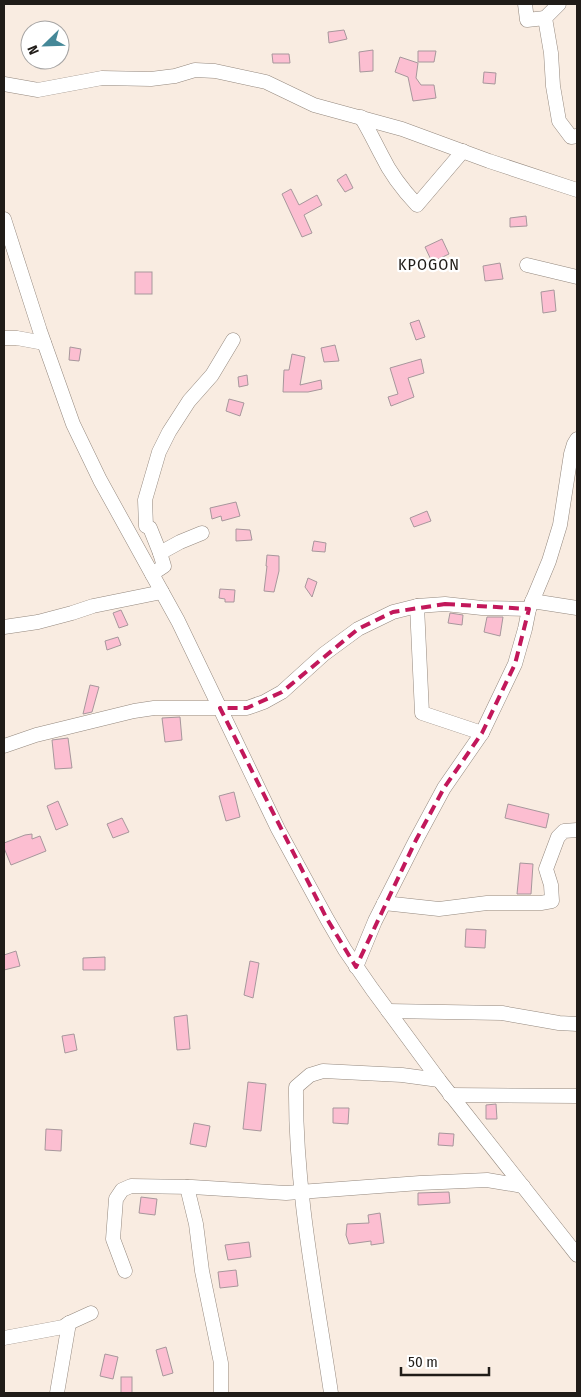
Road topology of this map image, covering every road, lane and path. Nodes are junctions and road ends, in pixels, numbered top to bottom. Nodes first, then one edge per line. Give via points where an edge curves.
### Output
1 (525, 4) edge
2 (559, 4) edge
3 (545, 18) junction
4 (4, 84) edge
5 (361, 117) junction
6 (577, 136) edge
7 (463, 151) junction
8 (577, 190) edge
9 (4, 219) edge
10 (527, 265) dead end
11 (577, 276) edge
12 (4, 338) edge
13 (232, 340) dead end
14 (44, 343) junction
15 (577, 439) edge
16 (202, 533) dead end
17 (160, 552) junction
18 (152, 574) junction
19 (162, 592) junction
20 (530, 605) junction
21 (417, 606) junction
22 (577, 608) edge
23 (4, 628) edge
24 (220, 708) junction
25 (482, 733) junction
26 (4, 746) edge
27 (577, 830) edge
28 (384, 903) junction
29 (356, 967) junction
30 (388, 1011) junction
31 (577, 1024) edge
32 (439, 1080) junction
33 (450, 1095) junction
34 (577, 1096) edge
35 (187, 1186) junction
36 (523, 1186) junction
37 (301, 1192) junction
38 (577, 1255) edge
39 (125, 1271) dead end
40 (91, 1313) dead end
41 (69, 1323) junction
42 (4, 1338) edge
43 (57, 1393) edge
44 (221, 1393) edge
45 (331, 1393) edge

1 - 3 street via 527,20
2 - 3 street
3 - 6 street via 559,121 572,137
4 - 5 street via 38,90 102,78 151,79 195,70 214,71 266,82 314,105
5 - 7 street
5 - 7 street via 390,170 417,205
7 - 8 street
9 - 14 street
10 - 11 street
12 - 14 street
13 - 17 street via 212,374 184,408 159,452 145,500 146,526 150,528
14 - 18 street via 73,424
15 - 20 street via 571,454 557,534
16 - 17 street
17 - 18 street via 164,566
18 - 19 street
19 - 23 street
19 - 24 street
20 - 21 street via 482,608 445,604
20 - 22 street
20 - 25 street via 515,664
21 - 24 street via 392,612 358,629 282,692 264,702 247,708
21 - 25 street via 422,713
24 - 26 street via 134,711
24 - 29 street via 278,829
25 - 28 street via 444,788
27 - 28 street via 564,831 558,837 548,860 546,869 552,901 487,903 439,909
28 - 29 street
29 - 30 street
30 - 31 street via 502,1013
30 - 32 street
32 - 33 street
32 - 37 street via 332,1071 310,1075 296,1087
33 - 34 street
33 - 36 street
35 - 37 street
35 - 39 street via 131,1186 122,1190 116,1199 113,1239
35 - 44 street via 220,1355
36 - 37 street via 477,1180
36 - 38 street
37 - 45 street
40 - 41 street
41 - 42 street via 63,1328
41 - 43 street

